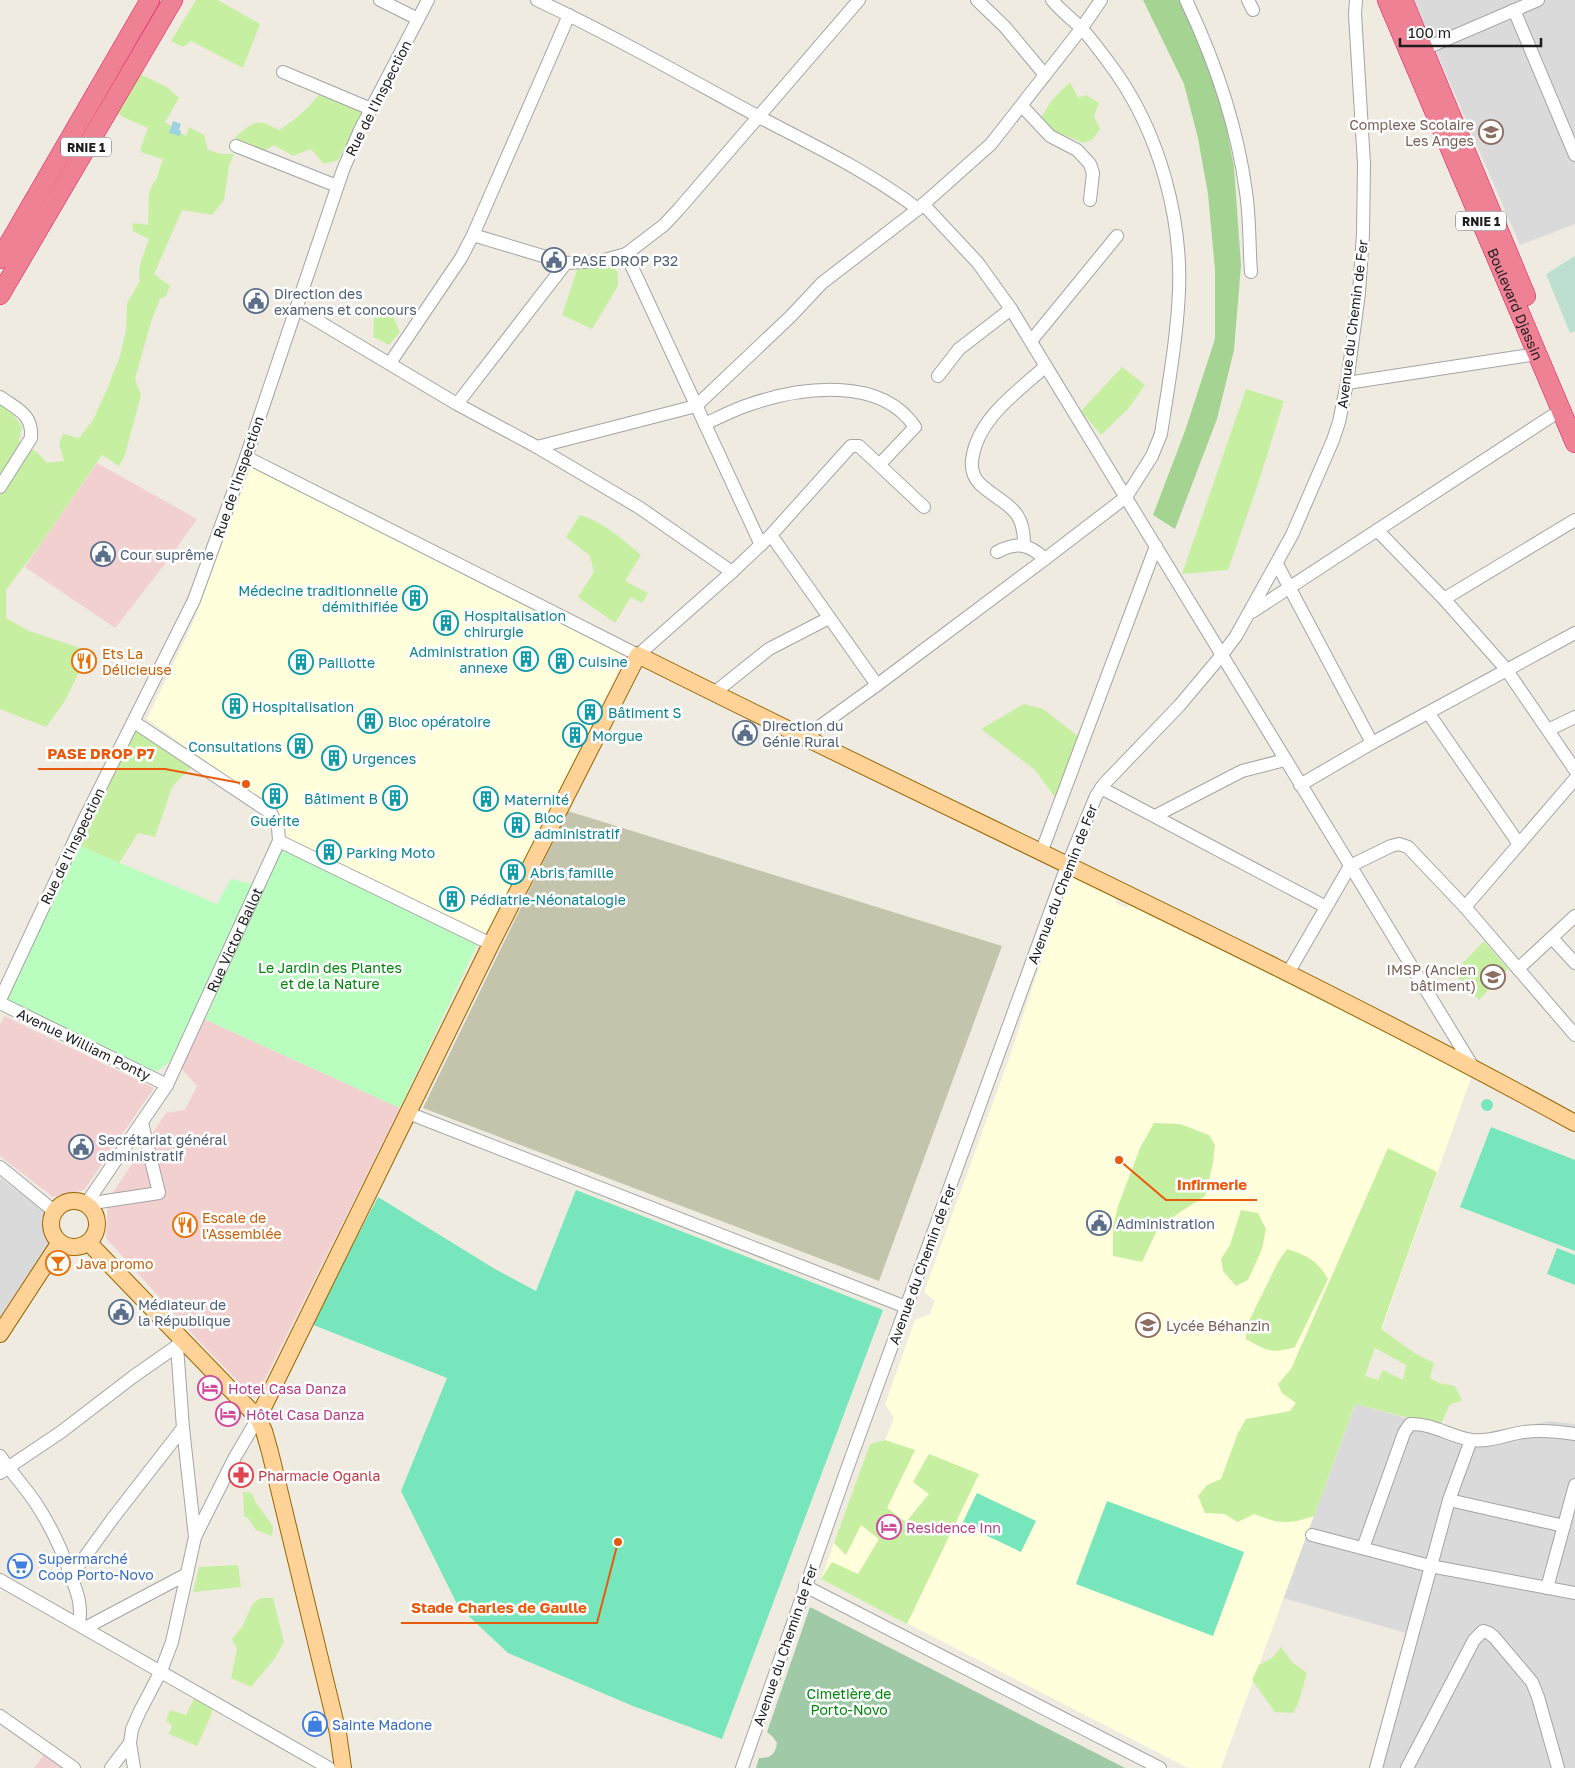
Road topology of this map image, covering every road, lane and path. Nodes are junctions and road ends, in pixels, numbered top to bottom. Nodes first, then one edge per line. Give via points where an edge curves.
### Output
1 (150, 0) edge
2 (172, 0) edge
3 (380, 0) edge
4 (428, 0) edge
5 (537, 0) edge
6 (859, 0) edge
7 (977, 0) edge
8 (1052, 0) edge
9 (1101, 0) edge
10 (1186, 0) edge
11 (1356, 0) edge
12 (1387, 0) edge
13 (1403, 0) edge
14 (1538, 0) edge
15 (1514, 10) junction
16 (569, 15) junction
17 (418, 19) junction
18 (1081, 29) junction
19 (1424, 49) junction
20 (284, 72) dead end
21 (1045, 75) junction
22 (1022, 106) junction
23 (371, 109) junction
24 (760, 117) junction
25 (236, 146) dead end
26 (1575, 155) edge
27 (337, 186) junction
28 (1090, 200) dead end
29 (921, 206) junction
30 (473, 235) junction
31 (1117, 236) dead end
32 (626, 254) junction
33 (0, 259) edge
34 (566, 263) junction
35 (1251, 272) dead end
36 (0, 294) edge
37 (296, 308) junction
38 (1011, 309) junction
39 (1031, 342) junction
40 (1537, 354) junction
41 (390, 363) junction
42 (1046, 366) junction
43 (938, 376) dead end
44 (1347, 383) junction
45 (0, 397) edge
46 (457, 404) junction
47 (696, 406) junction
48 (1568, 410) edge
49 (705, 424) junction
50 (1575, 443) edge
51 (537, 448) junction
52 (246, 457) junction
53 (880, 464) junction
54 (0, 487) edge
55 (1126, 497) junction
56 (924, 507) dead end
57 (1575, 520) edge
58 (1377, 530) junction
59 (772, 535) junction
60 (761, 545) junction
61 (1024, 546) junction
62 (1156, 546) junction
63 (997, 552) dead end
64 (1045, 560) junction
65 (1277, 564) junction
66 (732, 572) junction
67 (1288, 587) junction
68 (1444, 599) junction
69 (1250, 613) junction
70 (830, 618) junction
71 (1575, 633) edge
72 (638, 655) junction
73 (1222, 656) junction
74 (1506, 669) junction
75 (876, 685) junction
76 (714, 693) junction
77 (1429, 714) junction
78 (1575, 717) edge
79 (134, 722) junction
80 (1548, 730) junction
81 (805, 736) junction
82 (1372, 743) junction
83 (1285, 760) junction
84 (1575, 770) edge
85 (1575, 779) edge
86 (1300, 786) junction
87 (1101, 788) junction
88 (1155, 816) junction
89 (280, 841) junction
90 (1519, 844) junction
91 (1041, 853) junction
92 (1067, 866) junction
93 (1350, 866) junction
94 (1326, 907) junction
95 (1465, 907) junction
96 (1575, 916) edge
97 (1552, 938) junction
98 (491, 944) junction
99 (1575, 963) edge
100 (1518, 969) junction
101 (1288, 973) junction
102 (0, 1001) edge
103 (1575, 1035) edge
104 (1473, 1067) junction
105 (167, 1085) junction
106 (408, 1113) junction
107 (142, 1123) junction
108 (1575, 1123) edge
109 (0, 1167) edge
110 (86, 1204) junction
111 (55, 1212) junction
112 (60, 1242) junction
113 (88, 1242) junction
114 (906, 1307) junction
115 (0, 1334) edge
116 (179, 1341) junction
117 (258, 1418) junction
118 (183, 1428) junction
119 (1575, 1434) edge
120 (1471, 1440) junction
121 (0, 1456) edge
122 (4, 1471) edge
123 (1575, 1485) edge
124 (1449, 1500) junction
125 (1572, 1509) edge
126 (1564, 1526) junction
127 (1312, 1535) dead end
128 (195, 1537) junction
129 (1363, 1548) junction
130 (1430, 1566) junction
131 (187, 1574) junction
132 (71, 1576) junction
133 (0, 1580) edge
134 (805, 1586) junction
135 (1547, 1588) junction
136 (1575, 1593) edge
137 (82, 1626) junction
138 (161, 1671) junction
139 (0, 1716) edge
140 (130, 1743) junction
141 (74, 1768) edge
142 (111, 1768) edge
143 (134, 1768) edge
144 (329, 1768) edge
145 (342, 1768) edge
146 (742, 1768) edge
147 (1160, 1768) edge
148 (1376, 1768) edge
149 (1407, 1768) edge
150 (1558, 1768) edge

1 - 33 highway, RNIE 1
2 - 36 highway, RNIE 1
3 - 17 street
4 - 17 street, Rue de l'Inspection
5 - 16 street
6 - 24 street
7 - 21 street via 1005,27
8 - 18 street
9 - 18 street
10 - 35 street via 1216,69 1241,158 1247,194
11 - 44 street, Avenue du Chemin de Fer via 1364,205 1359,292
12 - 40 highway, Boulevard Djassin / RNIE 1
13 - 19 highway, Boulevard Djassin / RNIE 1
14 - 15 street
15 - 19 street
15 - 26 street
16 - 24 street
16 - 30 street
17 - 23 street, Rue de l'Inspection
18 - 21 street
18 - 55 street via 1118,76 1150,136 1161,165 1176,228 1179,291 1161,434 1152,456
19 - 48 highway, Boulevard Djassin / RNIE 1
20 - 23 street
21 - 22 street
22 - 28 street via 1050,136 1076,150 1090,164 1093,173
22 - 29 street via 991,144
23 - 27 street, Rue de l'Inspection
24 - 29 street
24 - 32 street via 664,225
25 - 27 street
27 - 37 street, Rue de l'Inspection
29 - 38 street via 978,263
29 - 47 street via 822,284
30 - 34 street
30 - 41 street
31 - 39 street
32 - 34 street via 601,261
32 - 47 street
34 - 46 street
37 - 41 street
37 - 52 street, Rue de l'Inspection
38 - 39 street
38 - 43 street via 960,349
39 - 42 street
40 - 44 street
40 - 48 highway, Boulevard Djassin / RNIE 1
41 - 46 street
42 - 55 street
42 - 61 street via 996,412 978,438 971,468 980,484 1007,503 1019,517 1024,531
44 - 65 street, Avenue du Chemin de Fer via 1333,440
45 - 54 street via 25,415 32,430 31,438
46 - 51 street
47 - 49 street
47 - 51 street
48 - 50 highway, Boulevard Djassin / RNIE 1
48 - 58 street
49 - 53 street via 777,396 833,390 871,394 898,407 915,427
49 - 60 street
51 - 66 street via 640,508
52 - 72 street
52 - 79 street, Rue de l'Inspection via 194,600
53 - 56 street
53 - 59 street via 859,446 851,446
55 - 62 street
55 - 64 street
57 - 68 street
58 - 67 street
58 - 68 street
59 - 60 street
59 - 70 street
60 - 66 street
61 - 63 street via 1010,546
61 - 64 street
62 - 73 street
62 - 91 street
64 - 75 street
65 - 67 street
65 - 69 street, Avenue du Chemin de Fer
66 - 72 street
67 - 69 street
67 - 82 street
68 - 74 street
69 - 73 street, Avenue du Chemin de Fer
70 - 75 street
70 - 76 street via 769,649
71 - 74 street
72 - 76 main road
72 - 98 main road
73 - 83 street
73 - 87 street, Avenue du Chemin de Fer
74 - 77 street
74 - 80 street
75 - 81 street
76 - 81 main road
77 - 82 street
77 - 90 street
78 - 80 street
79 - 89 street via 271,813
79 - 102 street, Rue de l'Inspection via 84,820
80 - 84 street
81 - 91 main road
82 - 86 street
83 - 86 street
83 - 88 street via 1242,770
85 - 90 street
86 - 93 street
87 - 88 street
87 - 92 street, Avenue du Chemin de Fer
88 - 94 street
89 - 98 street
89 - 105 street, Rue Victor Ballot
90 - 95 street
91 - 92 main road
92 - 101 main road
92 - 114 street, Avenue du Chemin de Fer
93 - 94 street
93 - 95 street via 1391,846 1408,847
93 - 104 street
94 - 101 street
95 - 100 street
96 - 97 street
97 - 99 street
97 - 100 street
98 - 106 main road
100 - 103 street
101 - 104 main road
102 - 105 street, Avenue William Ponty
104 - 108 main road
105 - 107 street, Rue Victor Ballot
106 - 114 street
106 - 117 main road
107 - 110 street, Rue Victor Ballot
107 - 110 street via 159,1193
109 - 111 street
110 - 111 main road via 71,1201
110 - 113 main road via 94,1212 97,1222 95,1234
111 - 112 main road via 52,1228
112 - 113 main road via 74,1247
112 - 115 main road
113 - 116 main road
114 - 134 street, Avenue du Chemin de Fer
116 - 117 main road
116 - 118 street
116 - 122 street
117 - 128 street
117 - 145 main road via 270,1452 336,1723
118 - 128 street
118 - 132 street
119 - 120 street via 1546,1430
120 - 124 street
120 - 129 street via 1420,1423 1410,1424
121 - 122 street
122 - 132 street via 34,1501 52,1529
123 - 125 street
124 - 126 street
124 - 130 street
125 - 126 street
126 - 135 street
127 - 129 street
128 - 131 street
129 - 130 street
130 - 135 street
130 - 148 street
131 - 137 street
131 - 138 street via 176,1629
132 - 137 street via 79,1599
133 - 137 street
134 - 146 street, Avenue du Chemin de Fer
134 - 147 street
135 - 136 street
137 - 138 street
138 - 140 street via 132,1729
138 - 144 street
139 - 141 street
140 - 142 street
140 - 143 street
149 - 150 street via 1474,1640 1483,1631 1494,1637 1532,1682

